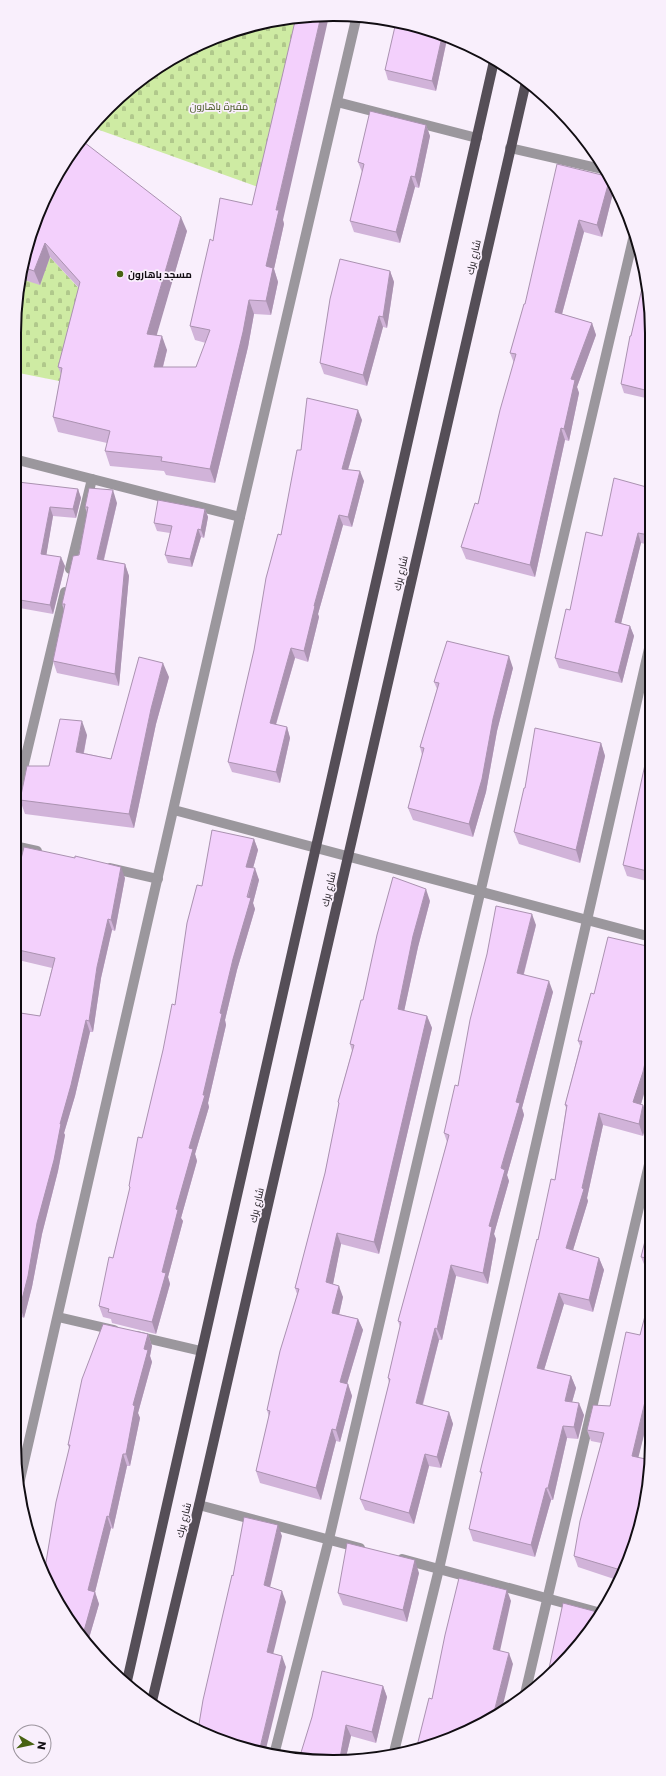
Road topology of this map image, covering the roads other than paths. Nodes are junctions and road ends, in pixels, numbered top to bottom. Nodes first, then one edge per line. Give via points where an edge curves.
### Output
1 (355, 22) edge
2 (493, 65) edge
3 (525, 87) edge
4 (337, 102) junction
5 (477, 138) junction
6 (510, 148) junction
7 (597, 168) edge
8 (632, 245) edge
9 (21, 461) edge
10 (92, 480) junction
11 (240, 517) junction
12 (645, 666) edge
13 (21, 777) edge
14 (174, 810) junction
15 (21, 847) edge
16 (315, 848) junction
17 (46, 853) edge
18 (348, 856) junction
19 (98, 865) edge
20 (158, 878) junction
21 (481, 892) junction
22 (587, 920) junction
23 (645, 935) edge
24 (645, 1182) edge
25 (58, 1317) junction
26 (201, 1351) junction
27 (23, 1469) edge
28 (199, 1505) junction
29 (329, 1540) junction
30 (373, 1551) edge
31 (395, 1557) edge
32 (439, 1569) junction
33 (549, 1598) junction
34 (595, 1611) edge
35 (128, 1678) edge
36 (526, 1688) edge
37 (153, 1697) edge
38 (395, 1749) edge
39 (275, 1750) edge

1 - 4 street
2 - 5 main road, شارع برك
3 - 6 main road, شارع برك
4 - 5 street
4 - 11 street
5 - 16 main road, شارع برك
6 - 7 street
6 - 18 main road, شارع برك
8 - 21 street
9 - 10 street
10 - 11 street
10 - 13 street
11 - 14 street
12 - 22 street
14 - 16 street
14 - 20 street
15 - 17 street
16 - 18 street
16 - 26 main road, شارع برك
18 - 21 street
18 - 28 main road, شارع برك
19 - 20 street
20 - 25 street
21 - 22 street
21 - 29 street
22 - 23 street
22 - 32 street
24 - 33 street
25 - 26 street
25 - 27 street
26 - 35 main road, شارع برك
28 - 29 street
28 - 37 main road, شارع برك
29 - 30 street
29 - 39 street
31 - 32 street
32 - 33 street
32 - 38 street
33 - 34 street
33 - 36 street

